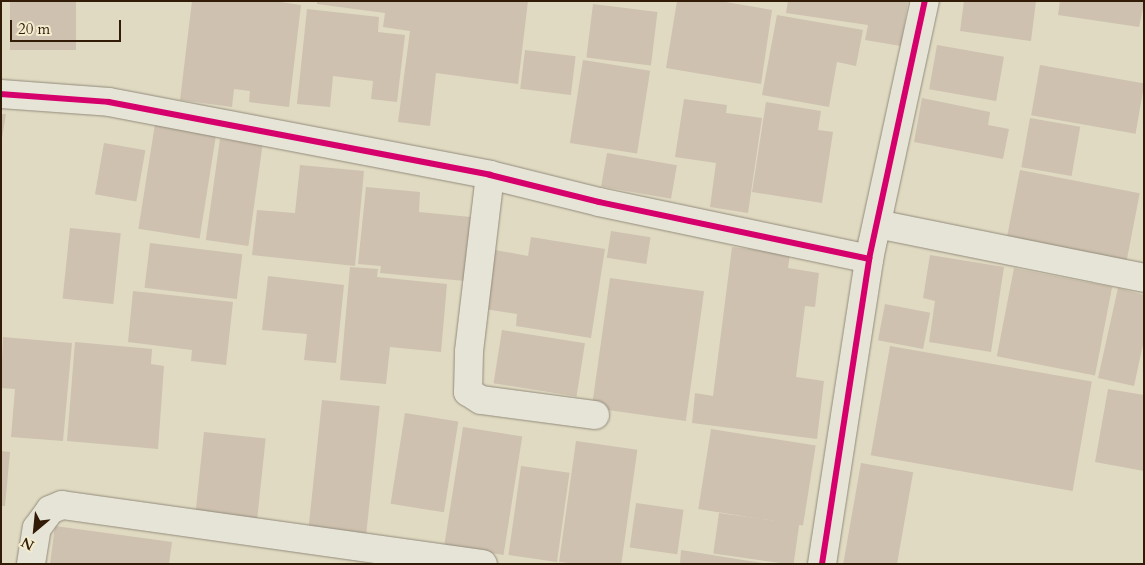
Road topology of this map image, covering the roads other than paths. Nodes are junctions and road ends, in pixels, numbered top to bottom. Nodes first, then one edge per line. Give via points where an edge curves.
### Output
1 (925, 1) edge
2 (1, 94) edge
3 (490, 175) junction
4 (877, 224) junction
5 (869, 259) junction
6 (1144, 278) edge
7 (595, 415) dead end
8 (31, 564) edge
9 (483, 564) edge
10 (822, 564) edge

1 - 4 street
2 - 3 street via 109,102
3 - 5 street via 599,202
3 - 7 street via 469,352 468,392 482,400
4 - 5 street
4 - 6 street
5 - 10 street
8 - 9 street via 37,528 50,510 62,505

